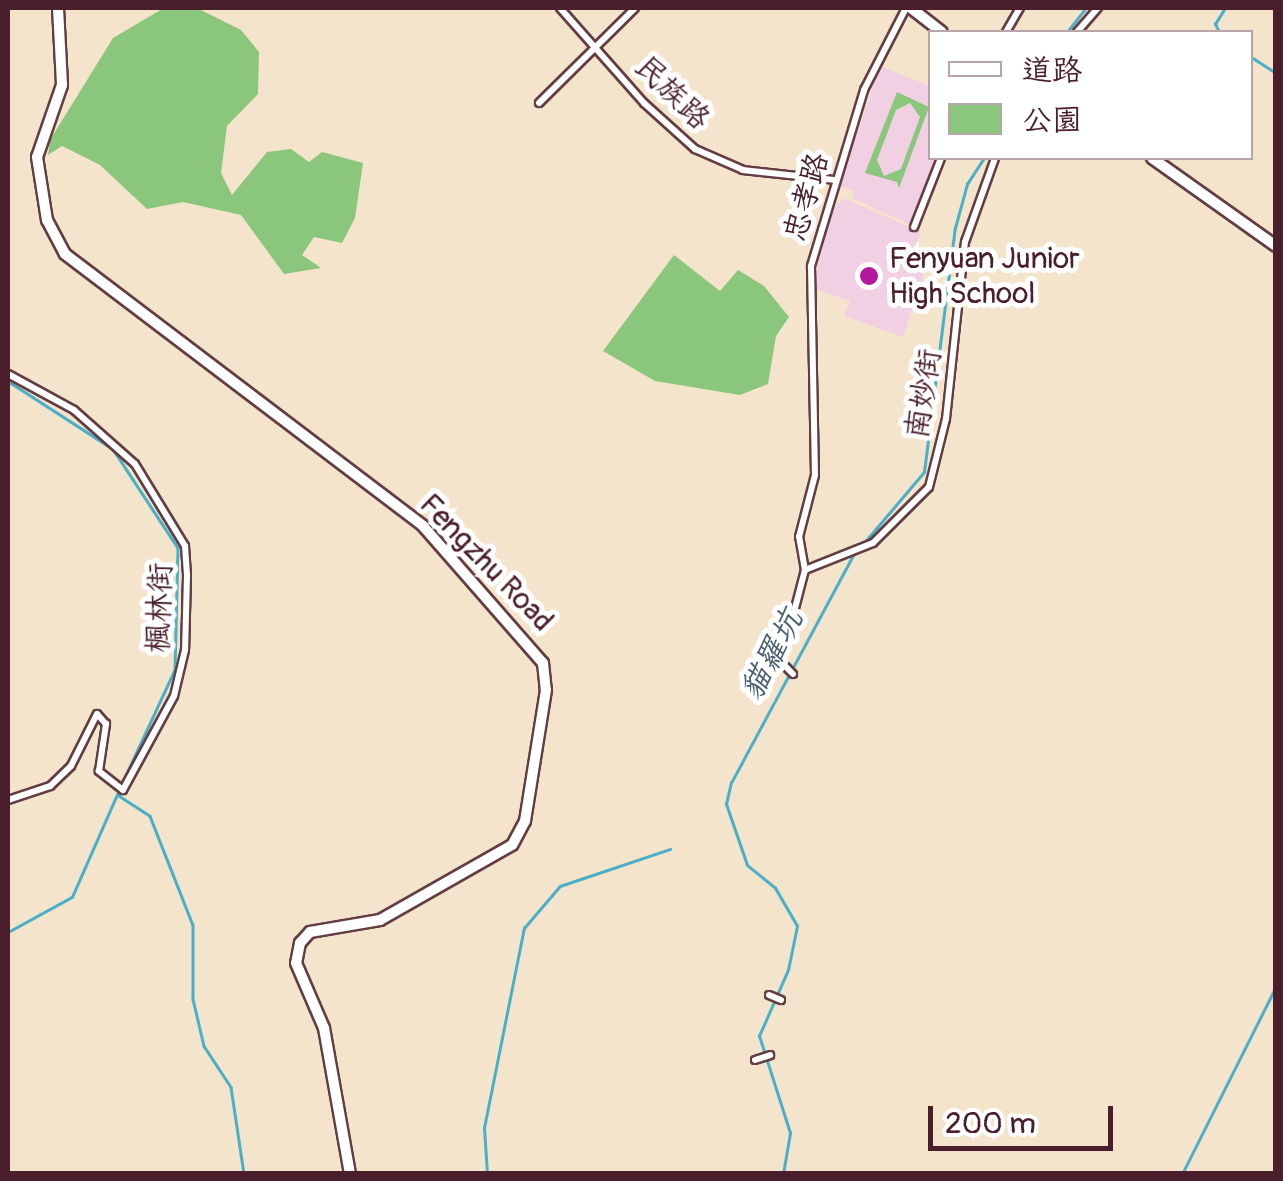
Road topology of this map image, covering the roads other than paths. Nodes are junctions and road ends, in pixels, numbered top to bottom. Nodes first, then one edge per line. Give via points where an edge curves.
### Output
1 (58, 8) edge
2 (560, 8) edge
3 (635, 8) edge
4 (908, 8) edge
5 (1020, 8) edge
6 (1098, 8) edge
7 (939, 30) edge
8 (1007, 30) edge
9 (1078, 30) edge
10 (596, 47) junction
11 (539, 103) dead end
12 (940, 160) edge
13 (994, 160) edge
14 (1155, 160) edge
15 (834, 180) junction
16 (914, 227) dead end
17 (1276, 246) edge
18 (8, 374) edge
19 (123, 452) junction
20 (114, 459) dead end
21 (804, 570) junction
22 (793, 674) dead end
23 (8, 800) edge
24 (769, 995) dead end
25 (781, 1000) dead end
26 (770, 1055) dead end
27 (756, 1060) dead end
28 (350, 1174) edge

1 - 28 street, Fengzhu Road via 62,84 46,114 36,157 47,220 66,254 423,526 543,663 546,690 525,821 512,845 380,920 310,932 300,943 296,963 324,1028
2 - 10 street, 民族路
3 - 10 street
4 - 7 street
4 - 15 street, 忠孝路 via 877,57
5 - 8 street
6 - 9 street
10 - 11 street
10 - 15 street, 民族路 via 667,127 707,156 744,170
12 - 16 street
13 - 21 street, 南妙街 via 965,242 946,419 929,486 873,543
14 - 17 street
15 - 21 street, 忠孝路 via 811,266 815,475 799,537
18 - 19 street, 楓林街 via 74,410
19 - 20 street
19 - 23 street, 楓林街 via 184,546 185,650 174,696 123,790 100,771 106,724 98,714 71,766 50,786
21 - 22 street via 784,664
24 - 25 street
26 - 27 street

